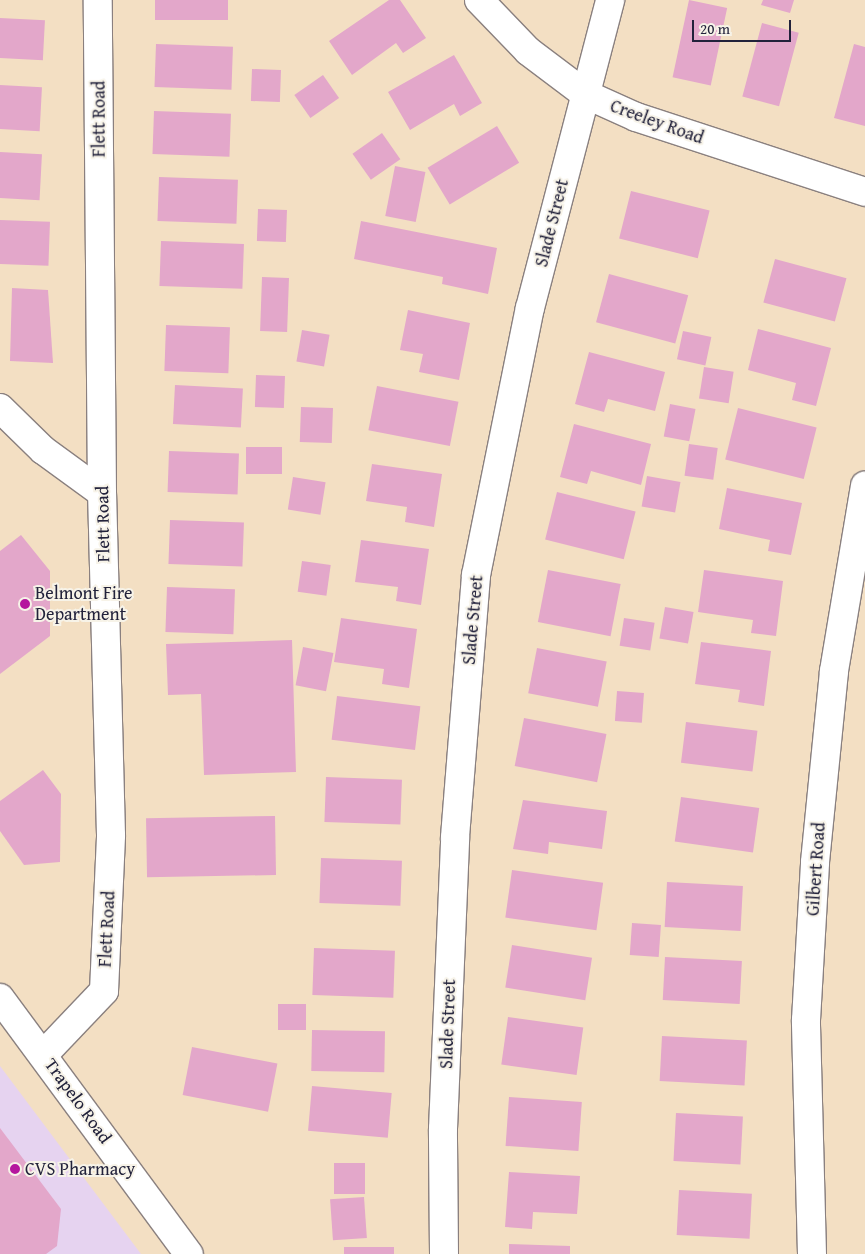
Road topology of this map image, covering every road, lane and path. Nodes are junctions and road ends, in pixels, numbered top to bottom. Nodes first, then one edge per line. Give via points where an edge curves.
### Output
1 (98, 0) edge
2 (479, 0) edge
3 (610, 0) edge
4 (585, 94) junction
5 (865, 192) edge
6 (0, 408) edge
7 (865, 486) edge
8 (102, 493) junction
9 (0, 998) edge
10 (44, 1054) junction
11 (189, 1254) edge
12 (444, 1254) edge
13 (812, 1254) edge

1 - 8 street, Flett Road
2 - 4 street, Creeley Road via 528,51
3 - 4 street, Slade Street
4 - 5 street, Creeley Road via 636,117
4 - 12 street, Slade Street via 530,308 476,575 455,837 444,1129
6 - 8 street via 43,450
7 - 13 street, Gilbert Road via 834,671 815,862 806,1020
8 - 10 street, Flett Road via 111,835 104,991
9 - 10 street, Trapelo Road
10 - 11 street, Trapelo Road

